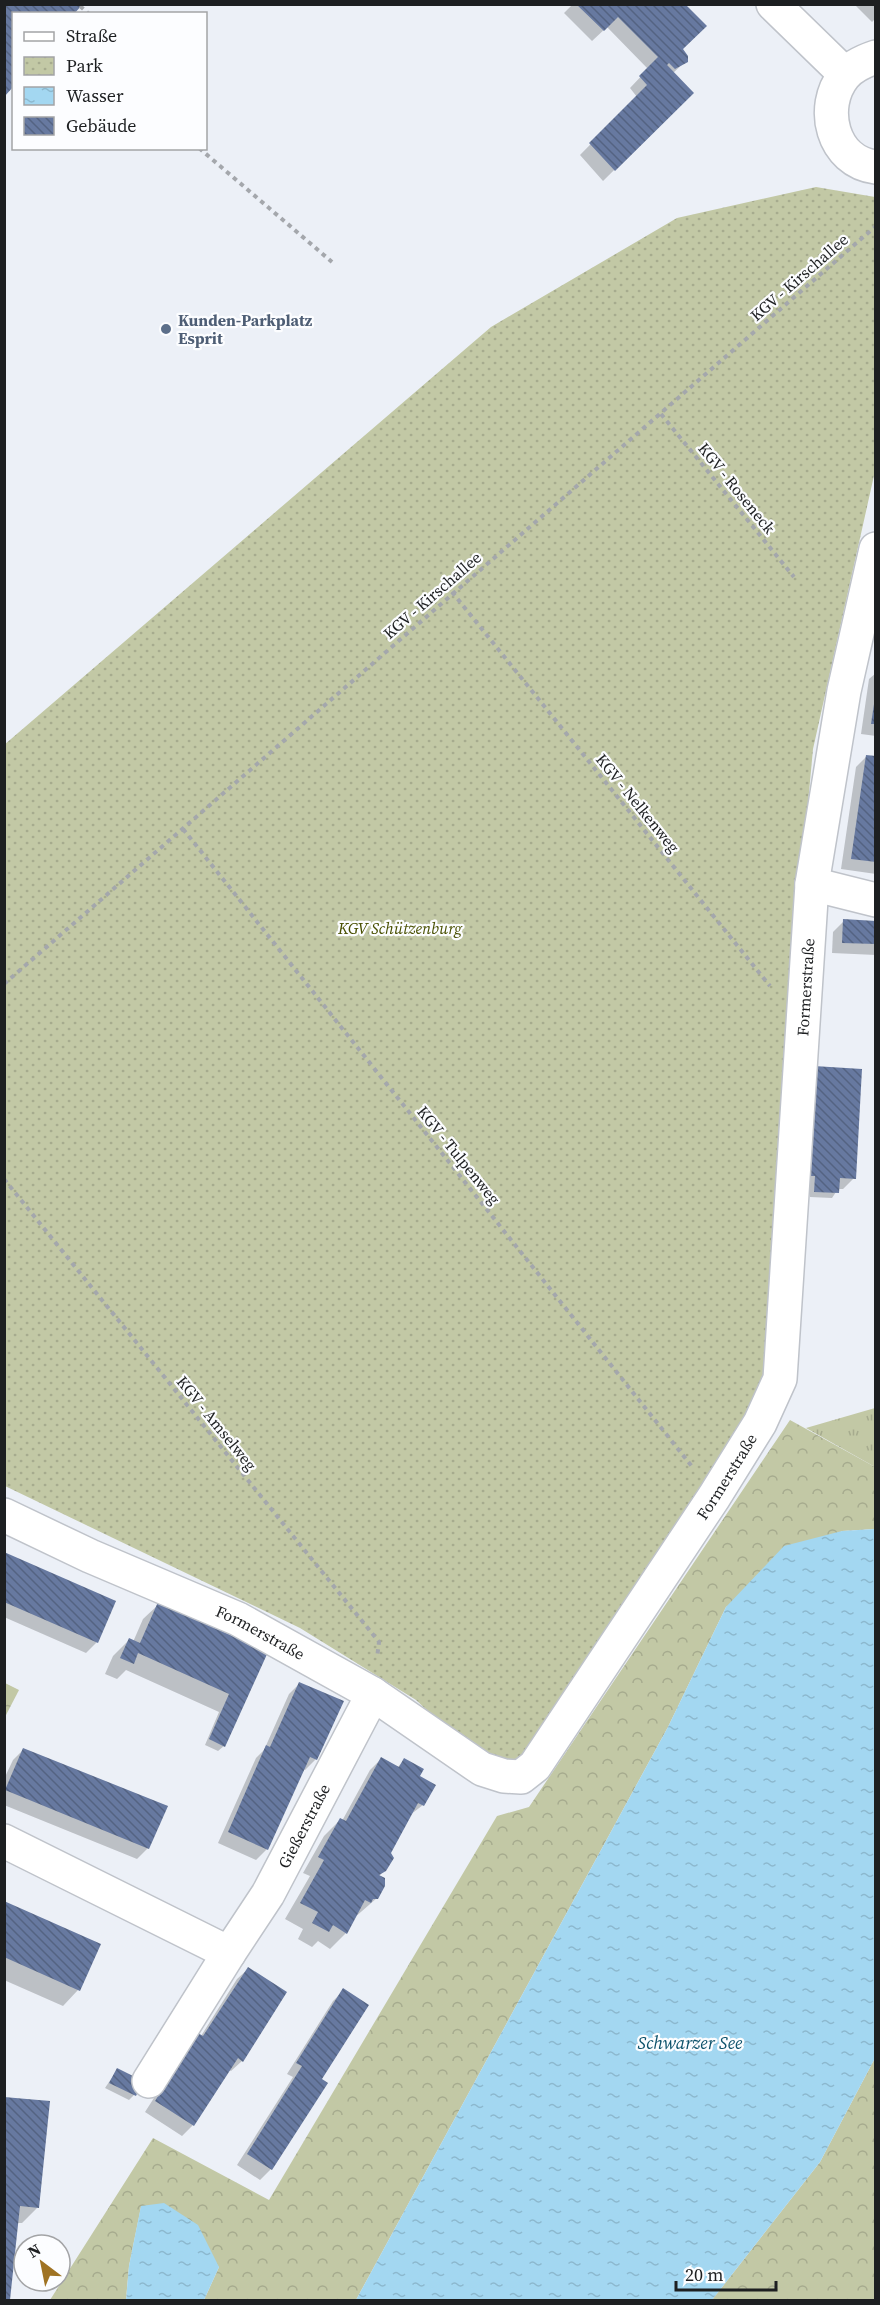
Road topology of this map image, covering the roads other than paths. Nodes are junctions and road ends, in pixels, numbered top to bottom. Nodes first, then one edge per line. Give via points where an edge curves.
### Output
1 (773, 4) edge
2 (876, 57) edge
3 (845, 74) junction
4 (876, 167) edge
5 (876, 549) edge
6 (812, 884) junction
7 (876, 900) edge
8 (4, 1515) edge
9 (373, 1694) junction
10 (4, 1841) edge
11 (229, 1953) junction
12 (149, 2081) dead end

1 - 3 street
2 - 3 street
3 - 4 street via 830,109 832,127 840,145 853,158
5 - 6 street, Formerstraße via 844,691
6 - 7 street
6 - 9 street, Formerstraße via 780,1379 760,1423 536,1766 521,1777 482,1769
8 - 9 street, Formerstraße via 238,1619
9 - 11 street, Gießerstraße via 268,1894
10 - 11 street
11 - 12 street, Gießerstraße

